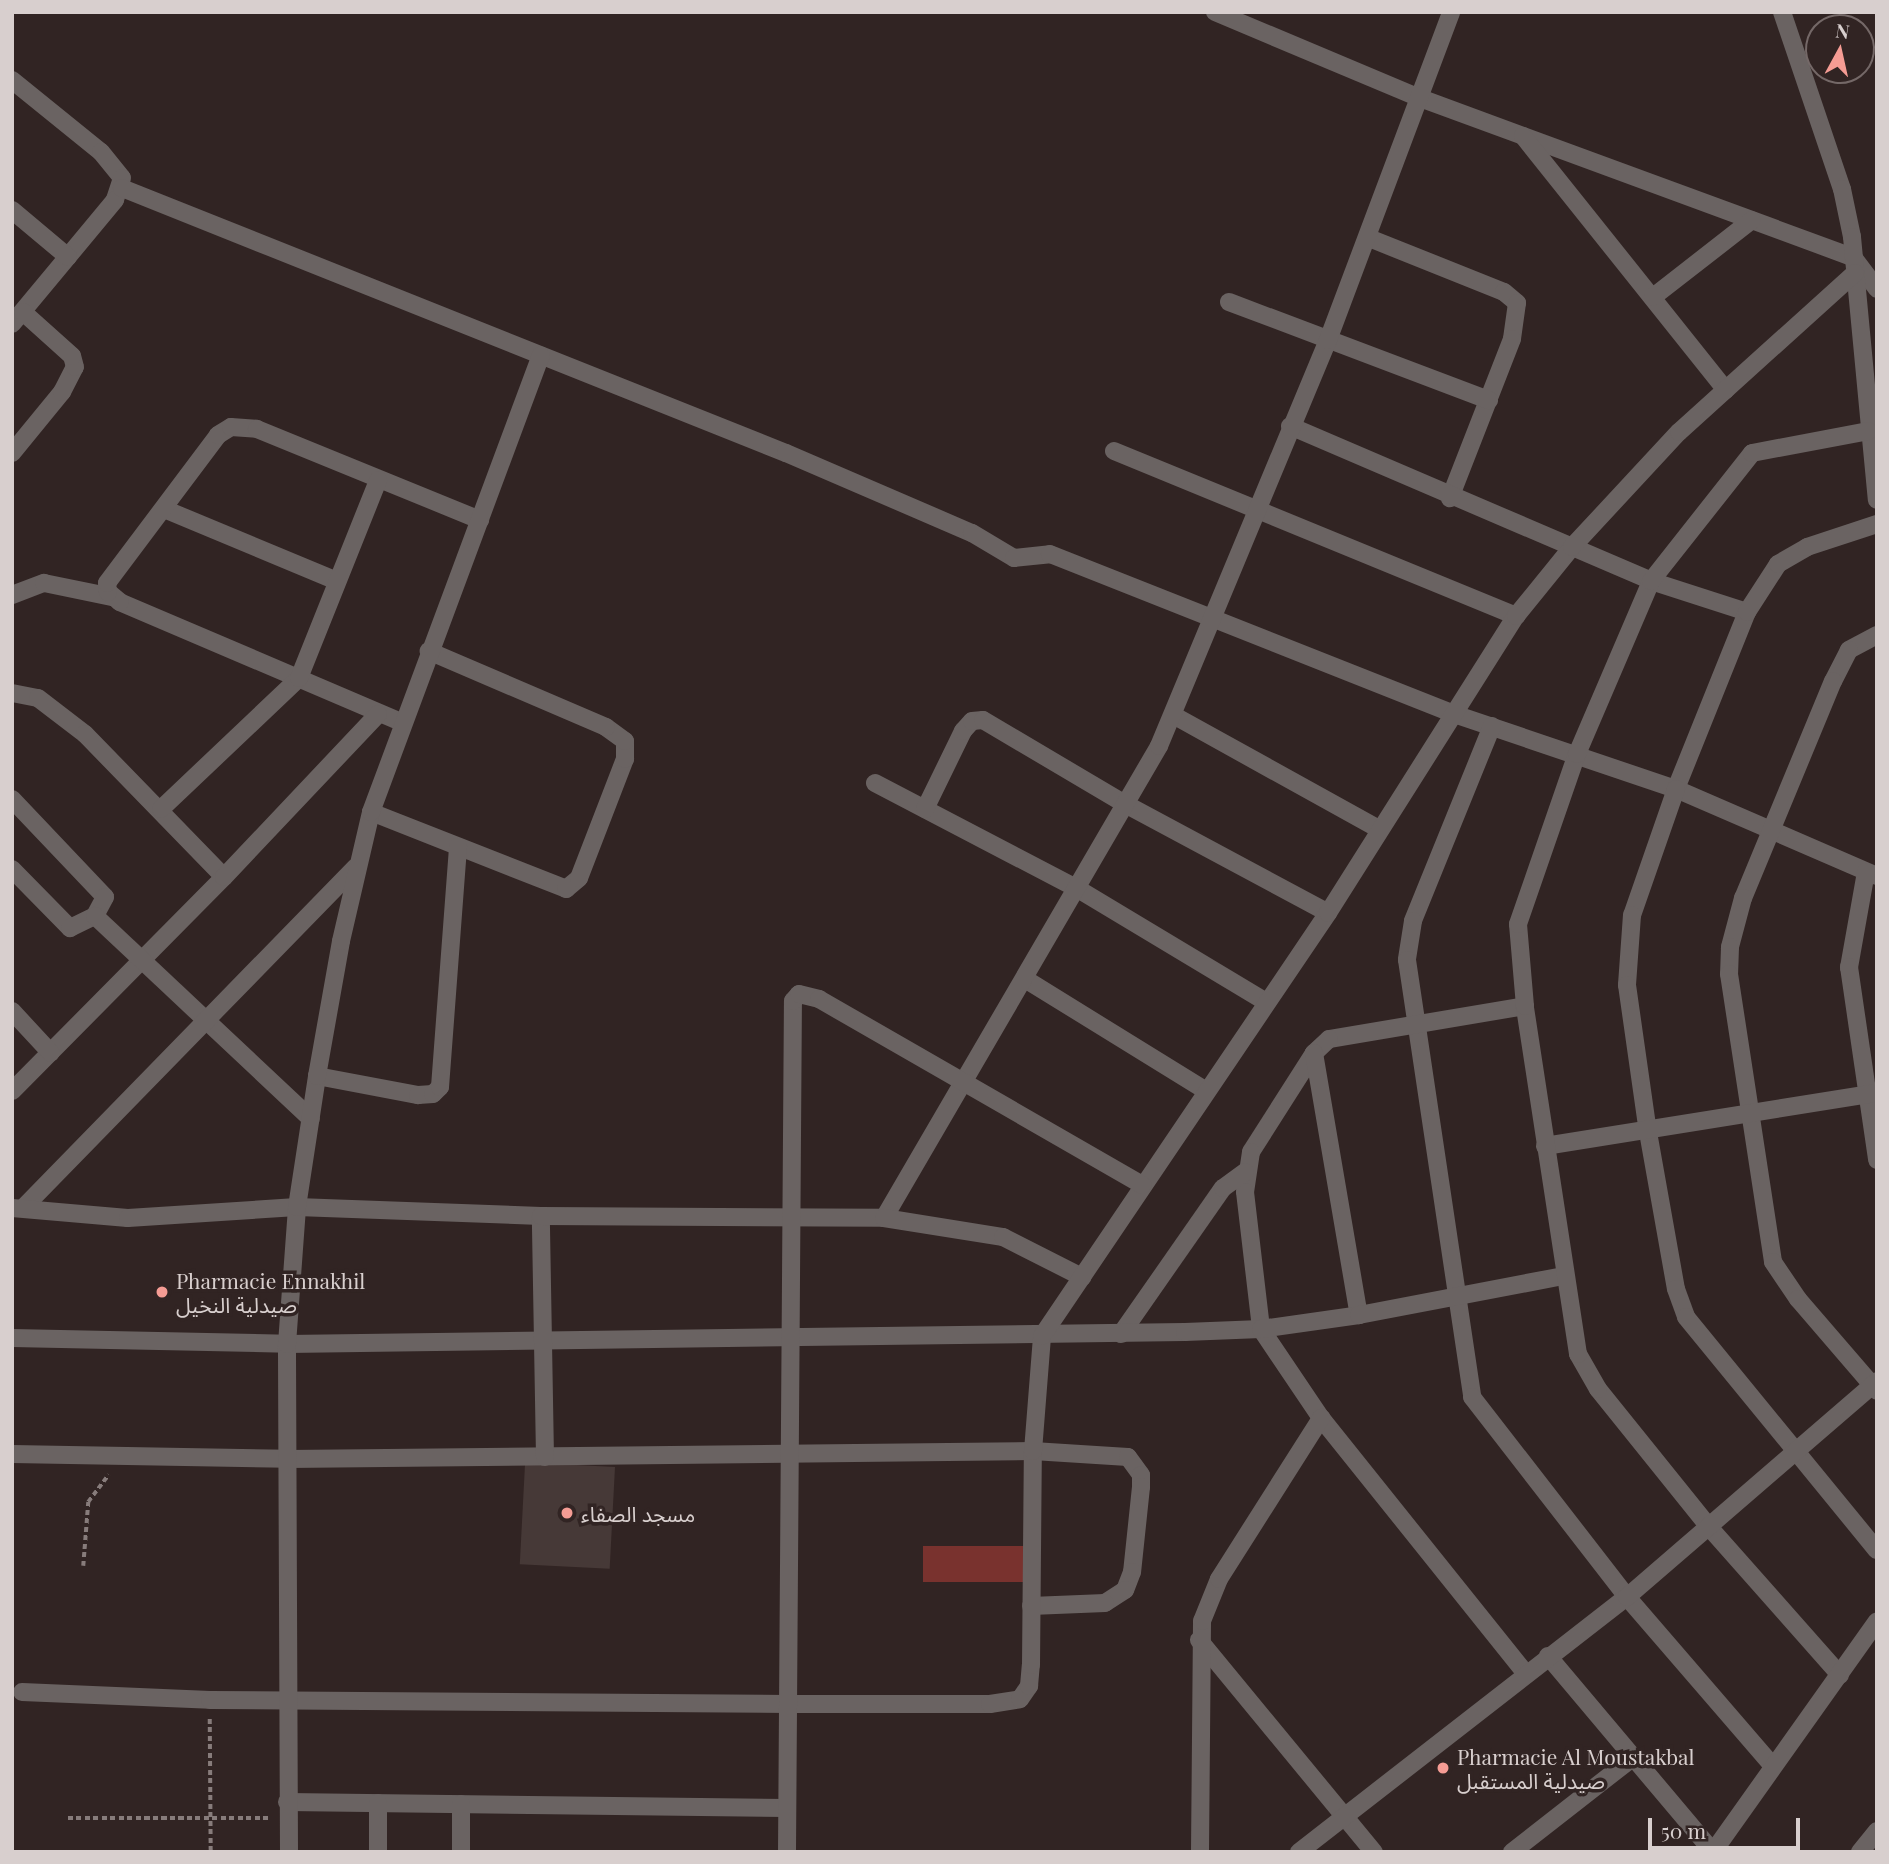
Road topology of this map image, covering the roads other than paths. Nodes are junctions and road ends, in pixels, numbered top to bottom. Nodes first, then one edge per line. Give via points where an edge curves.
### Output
1 (1215, 12) edge
2 (1451, 12) edge
3 (1782, 12) edge
4 (12, 80) edge
5 (1420, 98) junction
6 (1523, 135) junction
7 (122, 188) junction
8 (12, 210) edge
9 (1752, 220) junction
10 (1368, 238) junction
11 (68, 257) junction
12 (1854, 265) junction
13 (1877, 289) edge
14 (1653, 297) junction
15 (1229, 302) dead end
16 (17, 318) edge
17 (1328, 340) junction
18 (541, 356) junction
19 (1726, 390) junction
20 (1489, 400) junction
21 (1290, 426) junction
22 (1868, 431) junction
23 (1114, 451) dead end
24 (12, 453) edge
25 (378, 480) junction
26 (1450, 498) junction
27 (1877, 500) edge
28 (164, 509) junction
29 (1257, 511) junction
30 (480, 520) junction
31 (1877, 524) edge
32 (1572, 547) junction
33 (337, 581) junction
34 (1651, 581) junction
35 (12, 595) edge
36 (111, 597) junction
37 (1747, 612) junction
38 (1516, 617) junction
39 (1213, 621) junction
40 (1877, 635) edge
41 (429, 651) junction
42 (299, 678) junction
43 (12, 692) edge
44 (378, 714) junction
45 (1454, 714) junction
46 (1173, 715) junction
47 (401, 722) junction
48 (1492, 726) junction
49 (1577, 754) junction
50 (875, 783) dead end
51 (1676, 789) junction
52 (12, 799) edge
53 (1127, 805) junction
54 (161, 809) junction
55 (925, 809) junction
56 (371, 812) junction
57 (1379, 830) junction
58 (1773, 830) junction
59 (458, 847) junction
60 (358, 865) junction
61 (12, 869) edge
62 (1871, 874) edge
63 (224, 877) junction
64 (1078, 889) junction
65 (1328, 912) junction
66 (95, 916) junction
67 (142, 961) junction
68 (1025, 979) junction
69 (1266, 1002) junction
70 (1525, 1006) junction
71 (12, 1011) edge
72 (208, 1020) junction
73 (1415, 1024) junction
74 (51, 1053) junction
75 (1314, 1053) junction
76 (317, 1076) junction
77 (965, 1083) junction
78 (12, 1091) edge
79 (1206, 1091) junction
80 (1871, 1094) edge
81 (1750, 1115) junction
82 (312, 1119) junction
83 (1648, 1132) junction
84 (1545, 1146) junction
85 (1877, 1160) edge
86 (1245, 1172) junction
87 (1142, 1185) junction
88 (297, 1207) junction
89 (18, 1208) edge
90 (541, 1216) junction
91 (790, 1216) junction
92 (884, 1218) junction
93 (1563, 1276) junction
94 (1082, 1277) junction
95 (1457, 1299) junction
96 (1359, 1315) junction
97 (1261, 1329) junction
98 (1121, 1334) junction
99 (1042, 1336) junction
100 (12, 1338) edge
101 (542, 1338) junction
102 (789, 1338) junction
103 (287, 1344) junction
104 (1875, 1386) edge
105 (1321, 1418) junction
106 (1798, 1450) junction
107 (1033, 1451) junction
108 (789, 1452) junction
109 (12, 1454) edge
110 (545, 1457) junction
111 (287, 1459) junction
112 (1709, 1527) junction
113 (1877, 1550) edge
114 (1627, 1597) junction
115 (1031, 1606) junction
116 (1877, 1621) edge
117 (1199, 1640) junction
118 (1548, 1656) junction
119 (1525, 1673) junction
120 (1840, 1675) junction
121 (22, 1692) dead end
122 (289, 1697) junction
123 (788, 1704) junction
124 (1631, 1759) junction
125 (1773, 1766) junction
126 (378, 1803) junction
127 (461, 1804) junction
128 (787, 1808) junction
129 (287, 1810) junction
130 (1343, 1816) junction
131 (1877, 1831) edge
132 (289, 1852) edge
133 (378, 1852) edge
134 (461, 1852) edge
135 (787, 1852) edge
136 (1200, 1852) edge
137 (1298, 1852) edge
138 (1374, 1852) edge
139 (1513, 1852) edge
140 (1713, 1852) edge
141 (1860, 1852) edge

1 - 5 street
2 - 5 street
3 - 12 street via 1843,189
4 - 7 street via 101,152 117,169
5 - 6 street
5 - 10 street
6 - 9 street
6 - 14 street
7 - 11 street
7 - 18 street
8 - 11 street
9 - 12 street
9 - 14 street
10 - 17 street
10 - 20 street via 1504,292 1517,303 1512,339
11 - 16 street
12 - 13 street
12 - 19 street
12 - 22 street
14 - 19 street
15 - 17 street
16 - 24 street via 72,356 75,367 62,392
17 - 20 street
17 - 21 street
18 - 30 street
18 - 39 street via 799,458 972,533 1014,558 1050,554
19 - 32 street via 1679,432
20 - 26 street
21 - 26 street
21 - 29 street
22 - 27 street
22 - 34 street via 1752,453
23 - 29 street
25 - 28 street via 240,426 218,435
25 - 30 street
25 - 33 street
26 - 32 street
28 - 33 street
28 - 36 street via 111,573 107,588
29 - 38 street
29 - 39 street
30 - 41 street
31 - 37 street via 1807,547 1778,564
32 - 34 street
32 - 38 street
33 - 42 street
34 - 37 street
34 - 49 street
35 - 36 street via 44,583
36 - 42 street
37 - 51 street
38 - 45 street
39 - 45 street
39 - 46 street
40 - 58 street via 1858,643 1843,660
41 - 47 street
41 - 59 street via 606,727 620,735 627,749 579,878 571,887 545,884
42 - 44 street
42 - 54 street
43 - 54 street via 38,698 75,727
44 - 47 street
44 - 63 street
45 - 48 street
45 - 57 street
46 - 53 street
46 - 57 street
47 - 56 street
48 - 49 street
48 - 73 street via 1413,921 1407,960
49 - 51 street
49 - 70 street via 1521,905 1518,949
50 - 55 street
51 - 58 street
51 - 83 street via 1632,915 1627,948 1627,985
52 - 66 street via 105,897
53 - 55 street via 993,723 978,720 963,731
53 - 64 street
53 - 65 street
54 - 63 street
55 - 64 street
56 - 59 street
56 - 60 street
57 - 65 street
58 - 62 street
58 - 81 street via 1743,898 1730,947 1729,974
59 - 76 street via 440,1087 433,1094 418,1095
60 - 72 street
60 - 76 street
61 - 66 street via 70,928
62 - 80 street via 1849,967
63 - 67 street
64 - 68 street
64 - 69 street
65 - 69 street
66 - 67 street
67 - 72 street
67 - 74 street
68 - 77 street
68 - 79 street
69 - 79 street
70 - 73 street
70 - 84 street
71 - 74 street
72 - 82 street
72 - 89 street
73 - 75 street via 1338,1035
73 - 95 street
74 - 78 street
75 - 86 street via 1251,1152
75 - 96 street
76 - 82 street
77 - 87 street
77 - 91 street via 820,999 803,994 795,997 790,1018
77 - 92 street
79 - 87 street
80 - 81 street
80 - 85 street
81 - 83 street
81 - 104 street via 1773,1262 1798,1299
82 - 88 street
83 - 84 street
83 - 106 street via 1676,1289 1686,1317
84 - 93 street
86 - 97 street
86 - 98 street via 1223,1188
87 - 94 street
88 - 89 street via 128,1218
88 - 90 street
88 - 103 street
90 - 91 street
90 - 101 street
91 - 92 street
91 - 102 street
92 - 94 street via 1003,1237
93 - 95 street
93 - 112 street via 1584,1368
94 - 99 street
95 - 96 street
95 - 114 street via 1469,1384 1477,1408
96 - 97 street
97 - 98 street
97 - 105 street
98 - 99 street
99 - 102 street
99 - 107 street
100 - 103 street
101 - 102 street
101 - 103 street
101 - 110 street
102 - 108 street
103 - 111 street
104 - 106 street
105 - 117 street via 1219,1579
105 - 119 street
106 - 112 street
106 - 113 street
107 - 108 street
107 - 115 street
107 - 115 street via 1128,1457 1141,1475 1141,1487 1132,1572 1125,1590 1105,1603
108 - 110 street
108 - 123 street
109 - 111 street
110 - 111 street
111 - 122 street
112 - 114 street
112 - 120 street
114 - 118 street
114 - 125 street
115 - 123 street via 1029,1686 1014,1703
116 - 120 street
117 - 130 street
117 - 136 street
118 - 119 street
118 - 124 street
119 - 130 street
120 - 125 street
121 - 122 street via 210,1700
122 - 123 street
122 - 129 street
123 - 128 street
124 - 139 street
124 - 140 street
125 - 140 street
126 - 127 street
126 - 129 street
126 - 133 street
127 - 128 street
127 - 134 street
128 - 135 street
129 - 132 street
130 - 137 street
130 - 138 street
131 - 141 street

